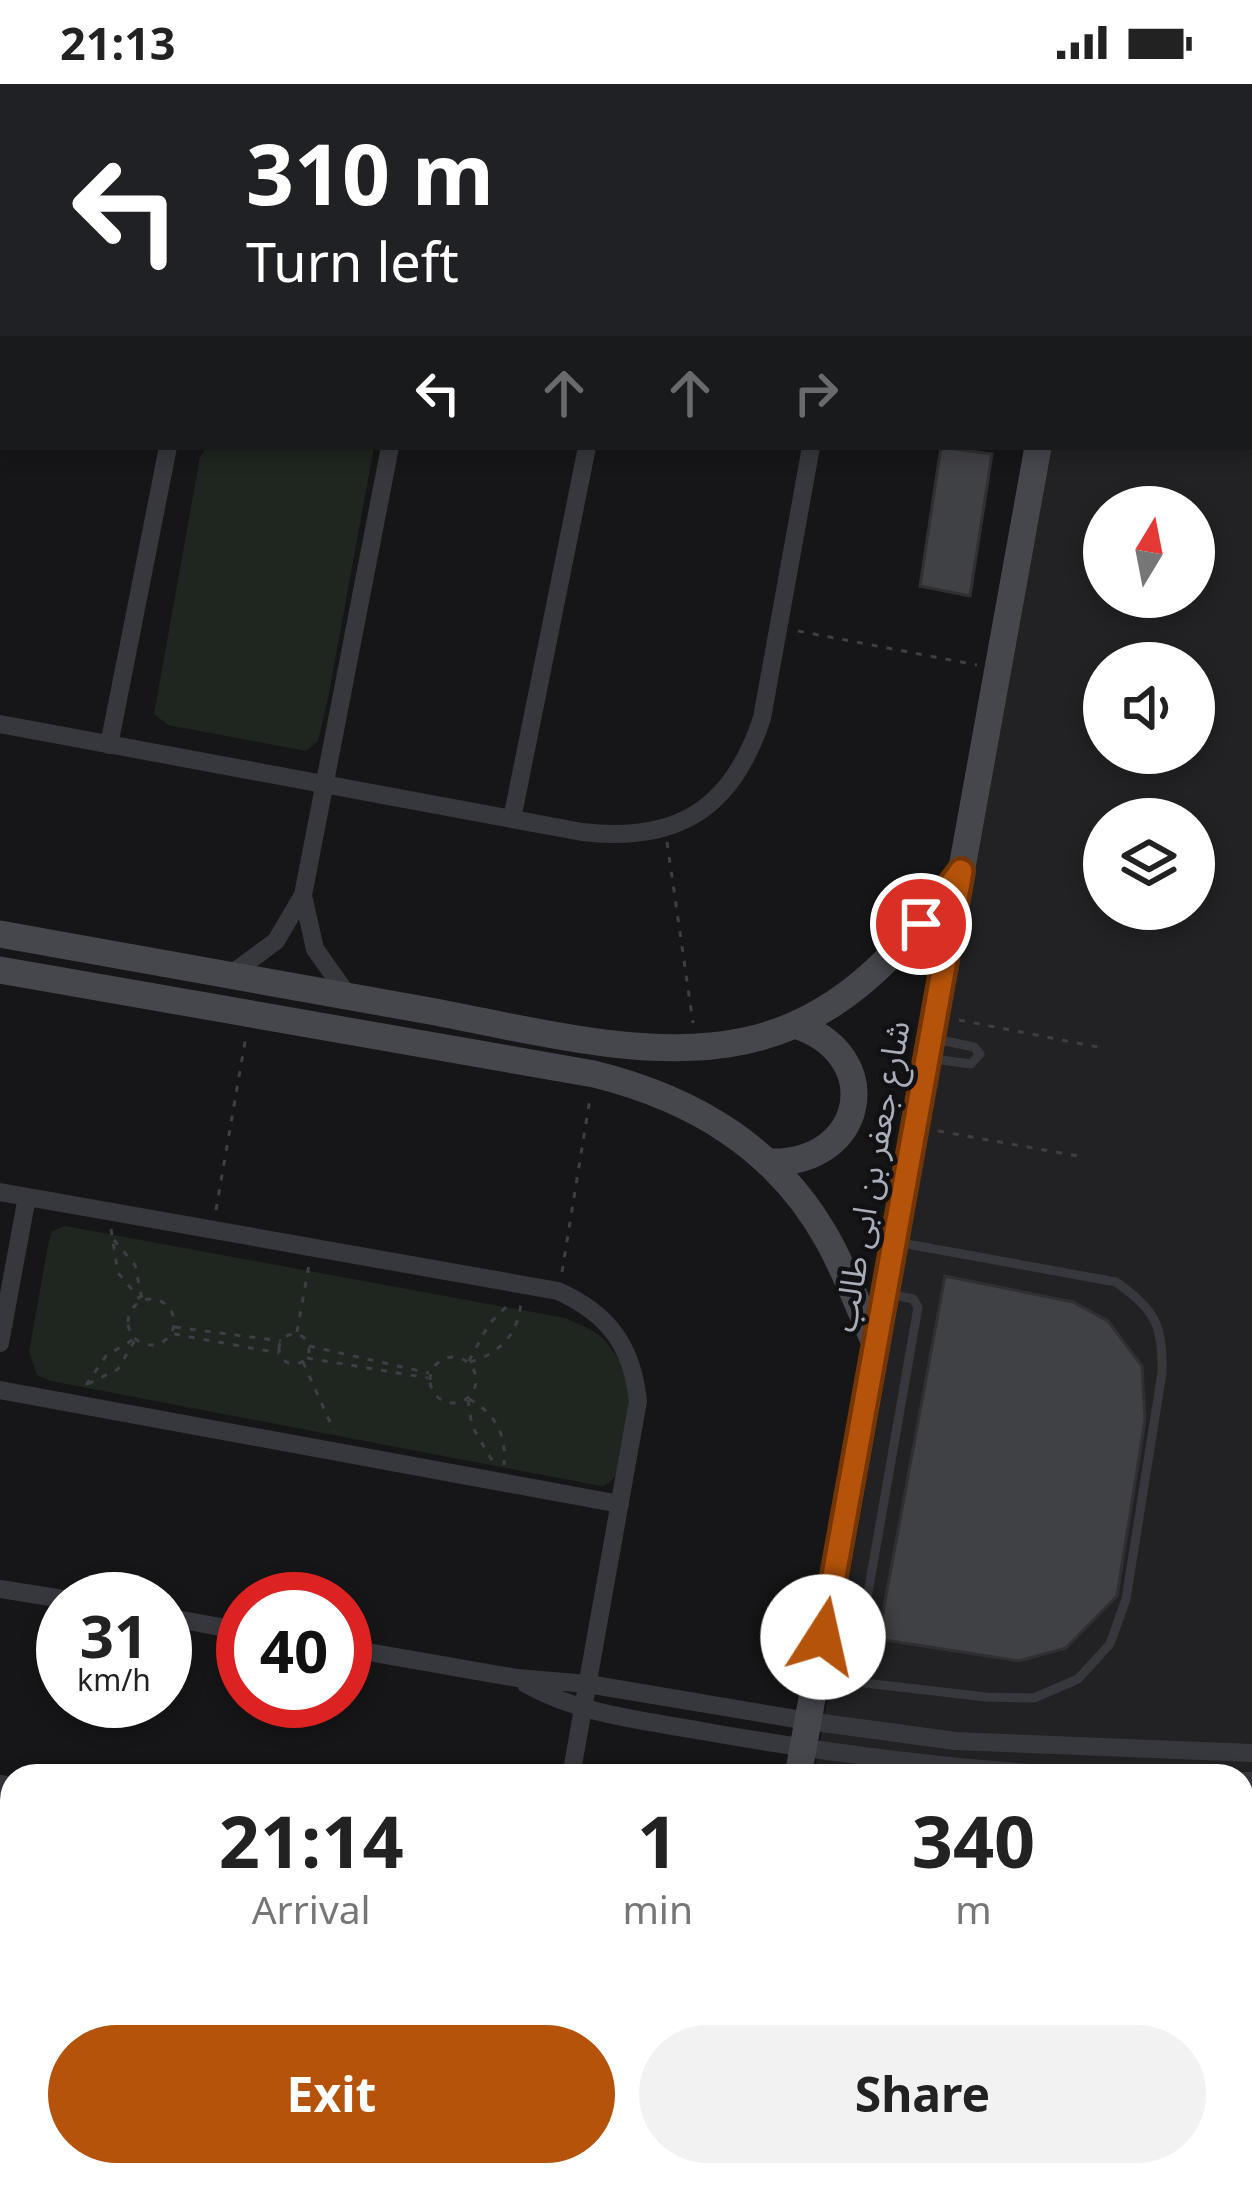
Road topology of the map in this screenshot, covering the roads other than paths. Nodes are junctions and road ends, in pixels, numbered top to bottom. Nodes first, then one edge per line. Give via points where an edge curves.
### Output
1 (167, 450) edge
2 (389, 450) edge
3 (586, 450) edge
4 (810, 450) edge
5 (1037, 450) edge
6 (0, 724) edge
7 (110, 745) junction
8 (324, 784) junction
9 (512, 819) junction
10 (961, 871) junction
11 (303, 895) junction
12 (0, 934) edge
13 (0, 970) edge
14 (230, 975) junction
15 (349, 997) junction
16 (794, 1025) junction
17 (566, 1036) junction
18 (560, 1069) junction
19 (770, 1162) junction
20 (0, 1192) edge
21 (27, 1197) junction
22 (894, 1242) junction
23 (885, 1293) junction
24 (0, 1343) edge
25 (876, 1345) junction
26 (0, 1390) edge
27 (864, 1413) junction
28 (898, 1421) junction
29 (620, 1504) junction
30 (842, 1532) junction
31 (878, 1539) junction
32 (0, 1588) edge
33 (36, 1595) edge
34 (823, 1637) junction
35 (372, 1653) edge
36 (816, 1677) junction
37 (517, 1678) junction
38 (588, 1684) junction
39 (583, 1710) junction
40 (803, 1749) edge
41 (1252, 1753) edge
42 (574, 1764) edge
43 (929, 1764) edge

1 - 7 street
2 - 8 street
3 - 9 street
4 - 9 street via 762,718 729,787 666,830 624,837
5 - 10 street, شارع جعفر بن ابى طالب
6 - 7 street
7 - 8 street
8 - 9 street
8 - 11 street
10 - 16 street via 886,962
10 - 22 street, شارع جعفر بن ابى طالب
11 - 14 street via 276,941
11 - 15 street via 315,949
12 - 14 street
13 - 18 street
14 - 15 street
15 - 17 street
16 - 17 street via 697,1048
16 - 19 street via 841,1054 853,1106 824,1151
17 - 18 street
18 - 19 street via 643,1086 688,1105
19 - 25 street via 831,1245
20 - 21 street
21 - 24 street
21 - 29 street via 558,1292 585,1304 625,1345 635,1372 638,1401
22 - 23 street, شارع جعفر بن ابى طالب
22 - 36 lane via 1116,1282 1146,1303 1163,1336 1162,1373 1126,1599 1110,1644 1094,1662 1078,1679 1034,1698
23 - 25 street, شارع جعفر بن ابى طالب
23 - 28 lane via 918,1307
25 - 27 street, شارع جعفر بن ابى طالب
26 - 29 street
27 - 28 lane
27 - 30 street, شارع جعفر بن ابى طالب
28 - 31 lane
29 - 38 street
30 - 31 lane
30 - 34 street, شارع جعفر بن ابى طالب
31 - 34 lane via 861,1634 851,1642
32 - 33 street
34 - 36 street, شارع جعفر بن ابى طالب
35 - 37 street
36 - 40 street, شارع جعفر بن ابى طالب
37 - 38 street
37 - 39 street
38 - 39 street
38 - 40 street
39 - 40 street
39 - 42 street
40 - 41 street via 956,1741
40 - 43 street

